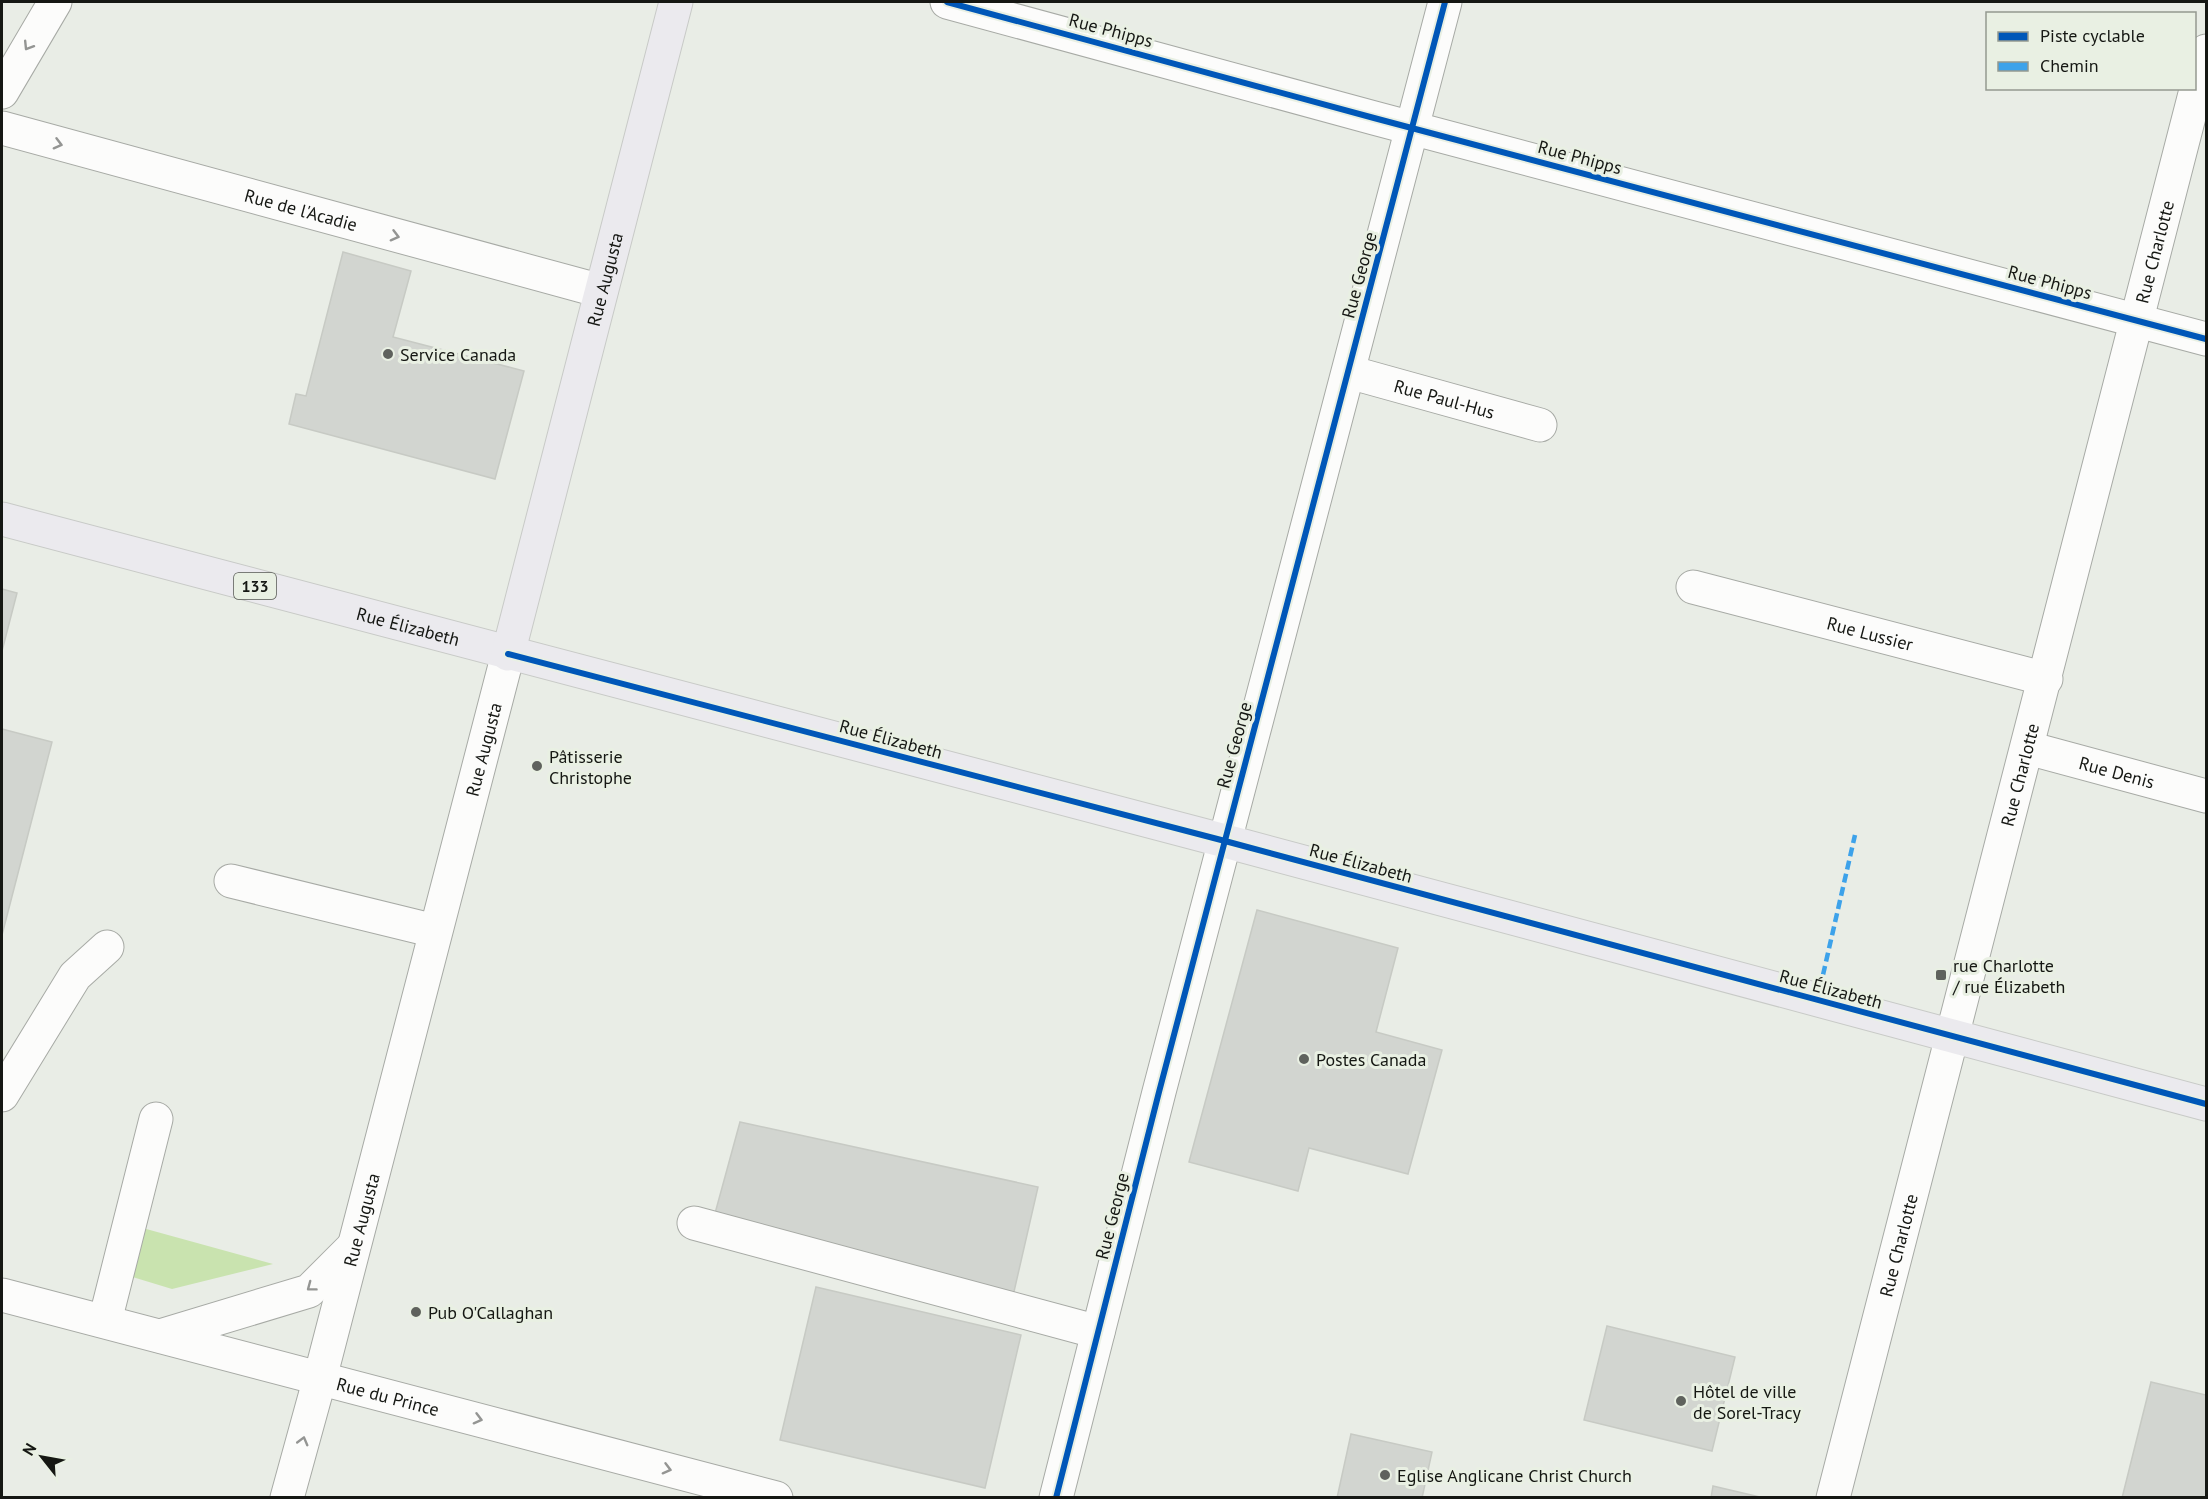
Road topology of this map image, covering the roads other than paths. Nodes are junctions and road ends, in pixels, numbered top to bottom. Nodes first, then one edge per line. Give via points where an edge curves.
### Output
1 (55, 2) edge
2 (676, 2) edge
3 (947, 2) edge
4 (1445, 2) edge
5 (2206, 51) edge
6 (2196, 90) edge
7 (2196, 90) edge
8 (2, 92) edge
9 (2, 128) edge
10 (1412, 128) junction
11 (601, 291) junction
12 (2136, 321) junction
13 (2206, 339) edge
14 (1349, 372) junction
15 (1540, 425) dead end
16 (2, 519) edge
17 (1693, 587) dead end
18 (508, 654) junction
19 (2046, 679) junction
20 (2028, 748) junction
21 (2206, 796) edge
22 (1225, 842) junction
23 (231, 881) dead end
24 (435, 931) junction
25 (107, 947) dead end
26 (1951, 1036) junction
27 (2, 1095) edge
28 (2206, 1104) edge
29 (156, 1119) dead end
30 (694, 1223) dead end
31 (353, 1247) junction
32 (2, 1295) edge
33 (105, 1322) junction
34 (1098, 1332) junction
35 (160, 1336) junction
36 (320, 1378) junction
37 (287, 1497) edge
38 (776, 1497) edge
39 (1056, 1497) edge
40 (1833, 1497) edge

1 -> 8 street
2 - 11 main road, Rue Augusta
3 - 10 street, Rue Phipps
4 - 10 street, Rue George
5 - 7 street, Rue Charlotte
6 - 12 street, Rue Charlotte
9 -> 11 street, Rue de l'Acadie
10 - 12 street, Rue Phipps
10 - 14 street, Rue George
11 - 18 main road, Rue Augusta
12 - 13 street, Rue Phipps
12 - 19 street, Rue Charlotte
14 - 15 street, Rue Paul-Hus
14 - 22 street, Rue George
16 - 18 main road, Rue Élizabeth / 133
17 - 19 street, Rue Lussier
18 - 22 main road, Rue Élizabeth / 133
18 - 24 street, Rue Augusta
19 - 20 street, Rue Charlotte
20 - 21 street, Rue Denis
20 - 26 street, Rue Charlotte
22 - 26 main road, Rue Élizabeth / 133
22 - 34 street, Rue George
23 - 24 street
24 - 31 street, Rue Augusta
25 - 27 street via 75,976
26 - 28 main road, Rue Élizabeth / 133
26 - 40 street, Rue Charlotte
29 - 33 street
30 - 34 street
31 -> 35 street via 309,1291
31 - 36 street, Rue Augusta
32 - 33 street, Rue du Prince
33 - 35 street, Rue du Prince
34 - 39 street, Rue George
35 - 36 street, Rue du Prince
37 -> 36 street, Rue Augusta
36 -> 38 street, Rue du Prince

